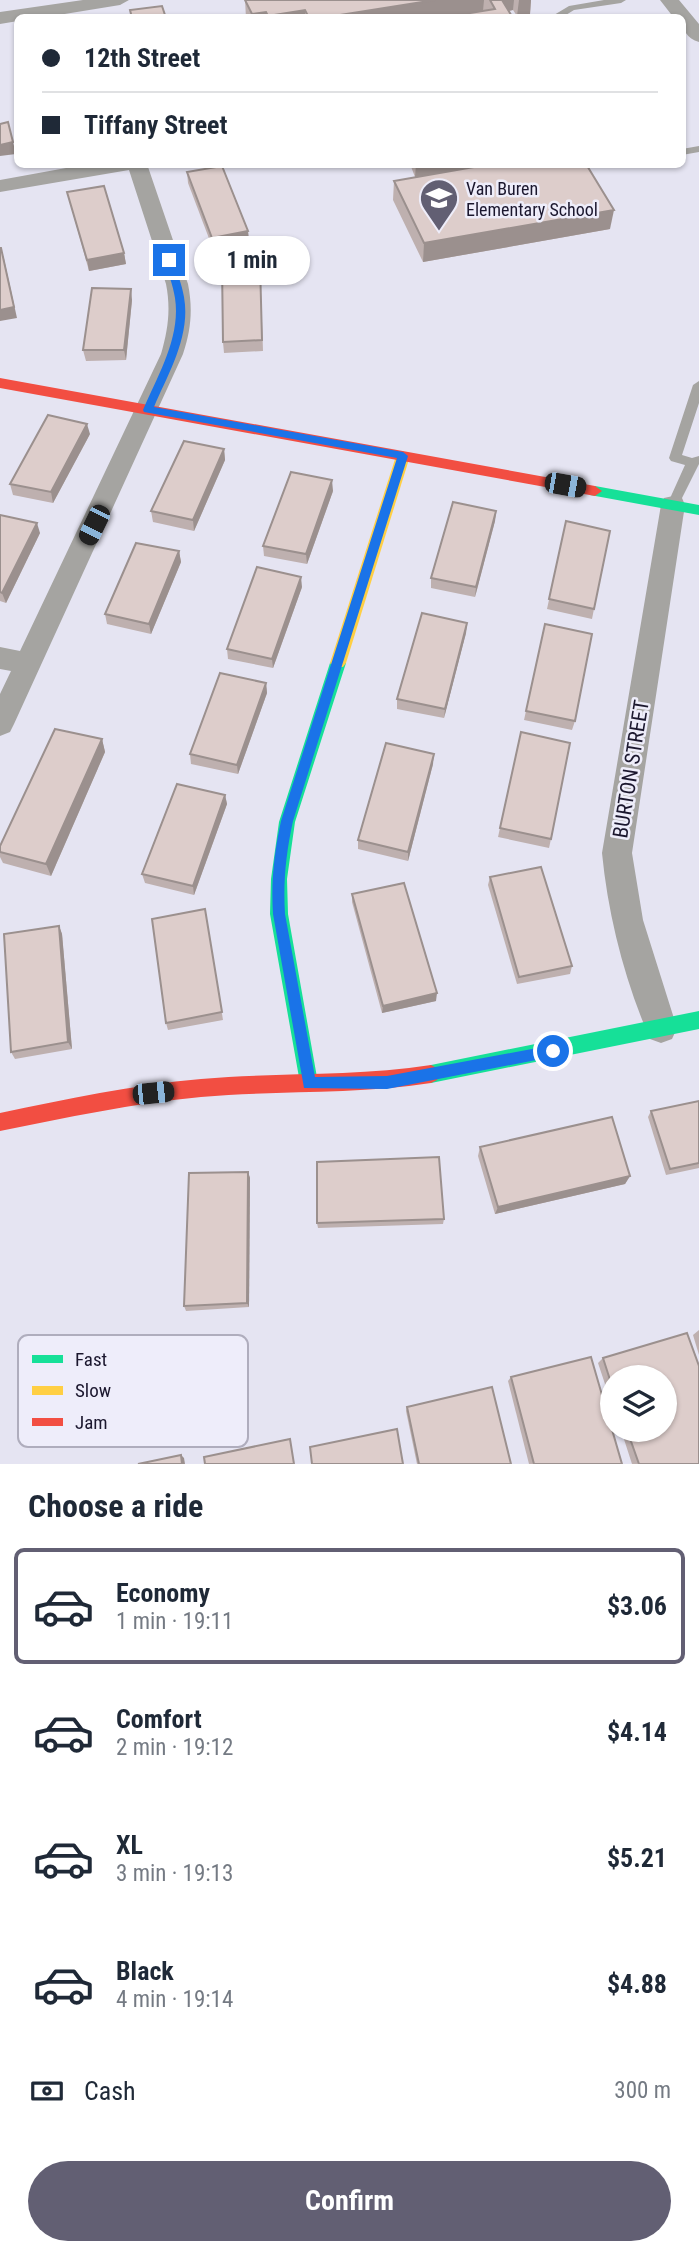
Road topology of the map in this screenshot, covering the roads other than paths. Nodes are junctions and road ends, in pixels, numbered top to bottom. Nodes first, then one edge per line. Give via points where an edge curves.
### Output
1 (120, 0) edge
2 (621, 0) edge
3 (669, 0) edge
4 (87, 11) edge
5 (50, 14) edge
6 (561, 14) edge
7 (681, 14) edge
8 (686, 20) edge
9 (699, 36) edge
10 (104, 168) edge
11 (139, 168) edge
12 (0, 186) edge
13 (0, 383) edge
14 (699, 385) edge
15 (148, 410) junction
16 (403, 456) junction
17 (696, 461) edge
18 (686, 508) edge
19 (0, 658) edge
20 (28, 664) junction
21 (0, 724) edge
22 (699, 1020) edge
23 (661, 1028) junction
24 (309, 1083) junction
25 (0, 1122) edge

1 - 4 street
2 - 6 lane
3 - 7 street
4 - 5 street
8 - 9 street
10 - 12 street
11 - 15 street via 180,299 176,342
13 - 15 street
14 - 17 lane via 675,458
15 - 16 street
15 - 20 street
16 - 18 street
16 - 24 street via 280,854 279,914
17 - 18 lane
18 - 23 street, BURTON STREET via 617,853 628,930
19 - 20 street
20 - 21 street
22 - 23 street
23 - 24 street via 387,1082
24 - 25 street via 128,1096

